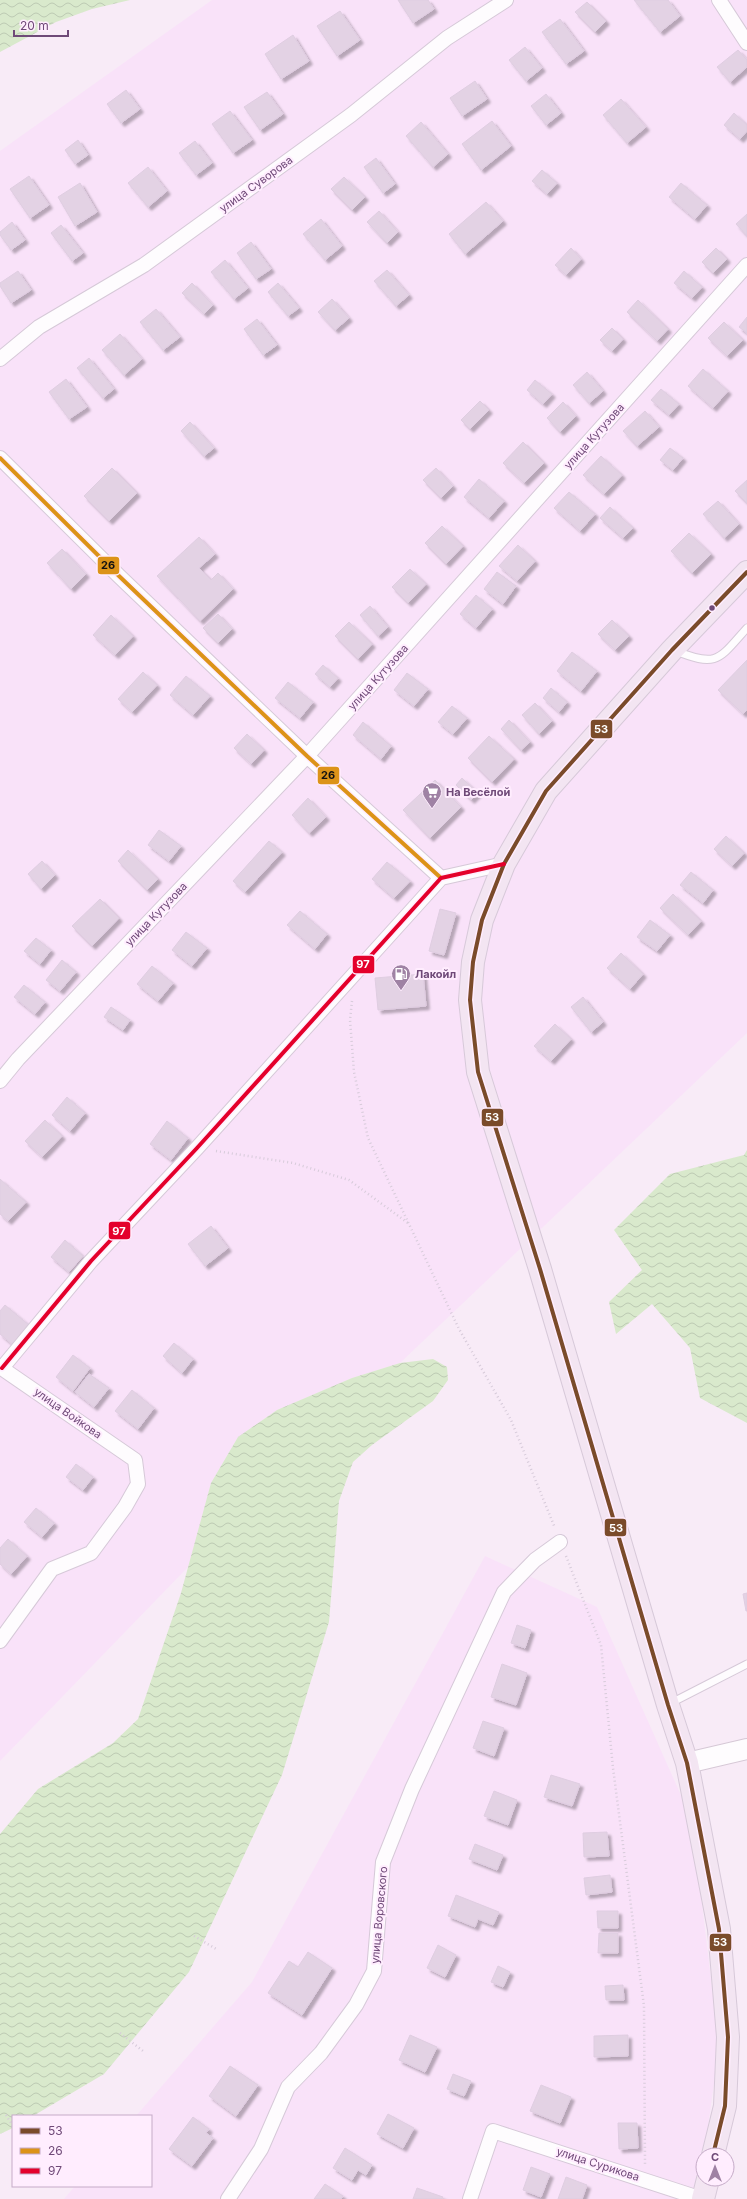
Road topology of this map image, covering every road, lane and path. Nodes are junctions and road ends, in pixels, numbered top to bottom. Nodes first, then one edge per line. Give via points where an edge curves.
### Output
1 (506, 0) edge
2 (719, 0) edge
3 (747, 43) edge
4 (747, 265) edge
5 (0, 359) edge
6 (0, 458) edge
7 (747, 572) edge
8 (747, 628) edge
9 (672, 650) junction
10 (307, 756) junction
11 (504, 864) junction
12 (441, 878) junction
13 (354, 973) junction
14 (0, 1081) edge
15 (197, 1148) junction
16 (408, 1223) junction
17 (1, 1367) edge
18 (560, 1542) junction
19 (0, 1640) edge
20 (747, 1664) edge
21 (668, 1705) junction
22 (747, 1749) edge
23 (687, 1763) junction
24 (194, 1936) dead end
25 (218, 1950) dead end
26 (120, 2033) dead end
27 (144, 2051) dead end
28 (6, 2115) dead end
29 (12, 2124) edge
30 (715, 2147) edge
31 (645, 2180) junction
32 (706, 2187) edge
33 (228, 2199) edge
34 (470, 2199) edge
35 (702, 2199) edge

1 - 5 street, улица Суворова via 447,38 351,115 144,265 39,327
2 - 3 street
4 - 10 street, улица Кутузова
6 - 10 street
7 - 9 main road
8 - 9 lane via 722,655 714,659 698,660
9 - 11 main road via 546,791
10 - 12 street
10 - 14 street, улица Кутузова via 18,1059
11 - 12 street
11 - 21 main road via 482,920 473,962 470,1000 478,1072 540,1269
12 - 13 street
13 - 15 street
13 - 16 path via 350,1020 354,1072 366,1131
15 - 16 path via 293,1163 349,1180
15 - 17 street via 91,1261
16 - 18 path via 459,1329 511,1420
17 - 19 street, улица Войкова via 135,1460 138,1484 92,1553 52,1569
18 - 31 path via 601,1645 613,1768 644,2006
18 - 33 street, улица Воровского via 535,1560 504,1592 412,1789 383,1862 374,1971 356,2005 321,2053 288,2087 261,2149
20 - 21 lane
21 - 23 main road
22 - 23 street
23 - 30 main road via 718,1929 728,2037 725,2106
24 - 25 path
26 - 27 path
28 - 29 path
31 - 34 street, улица Сурикова via 493,2131
31 - 35 street, улица Сурикова
32 - 35 main road

